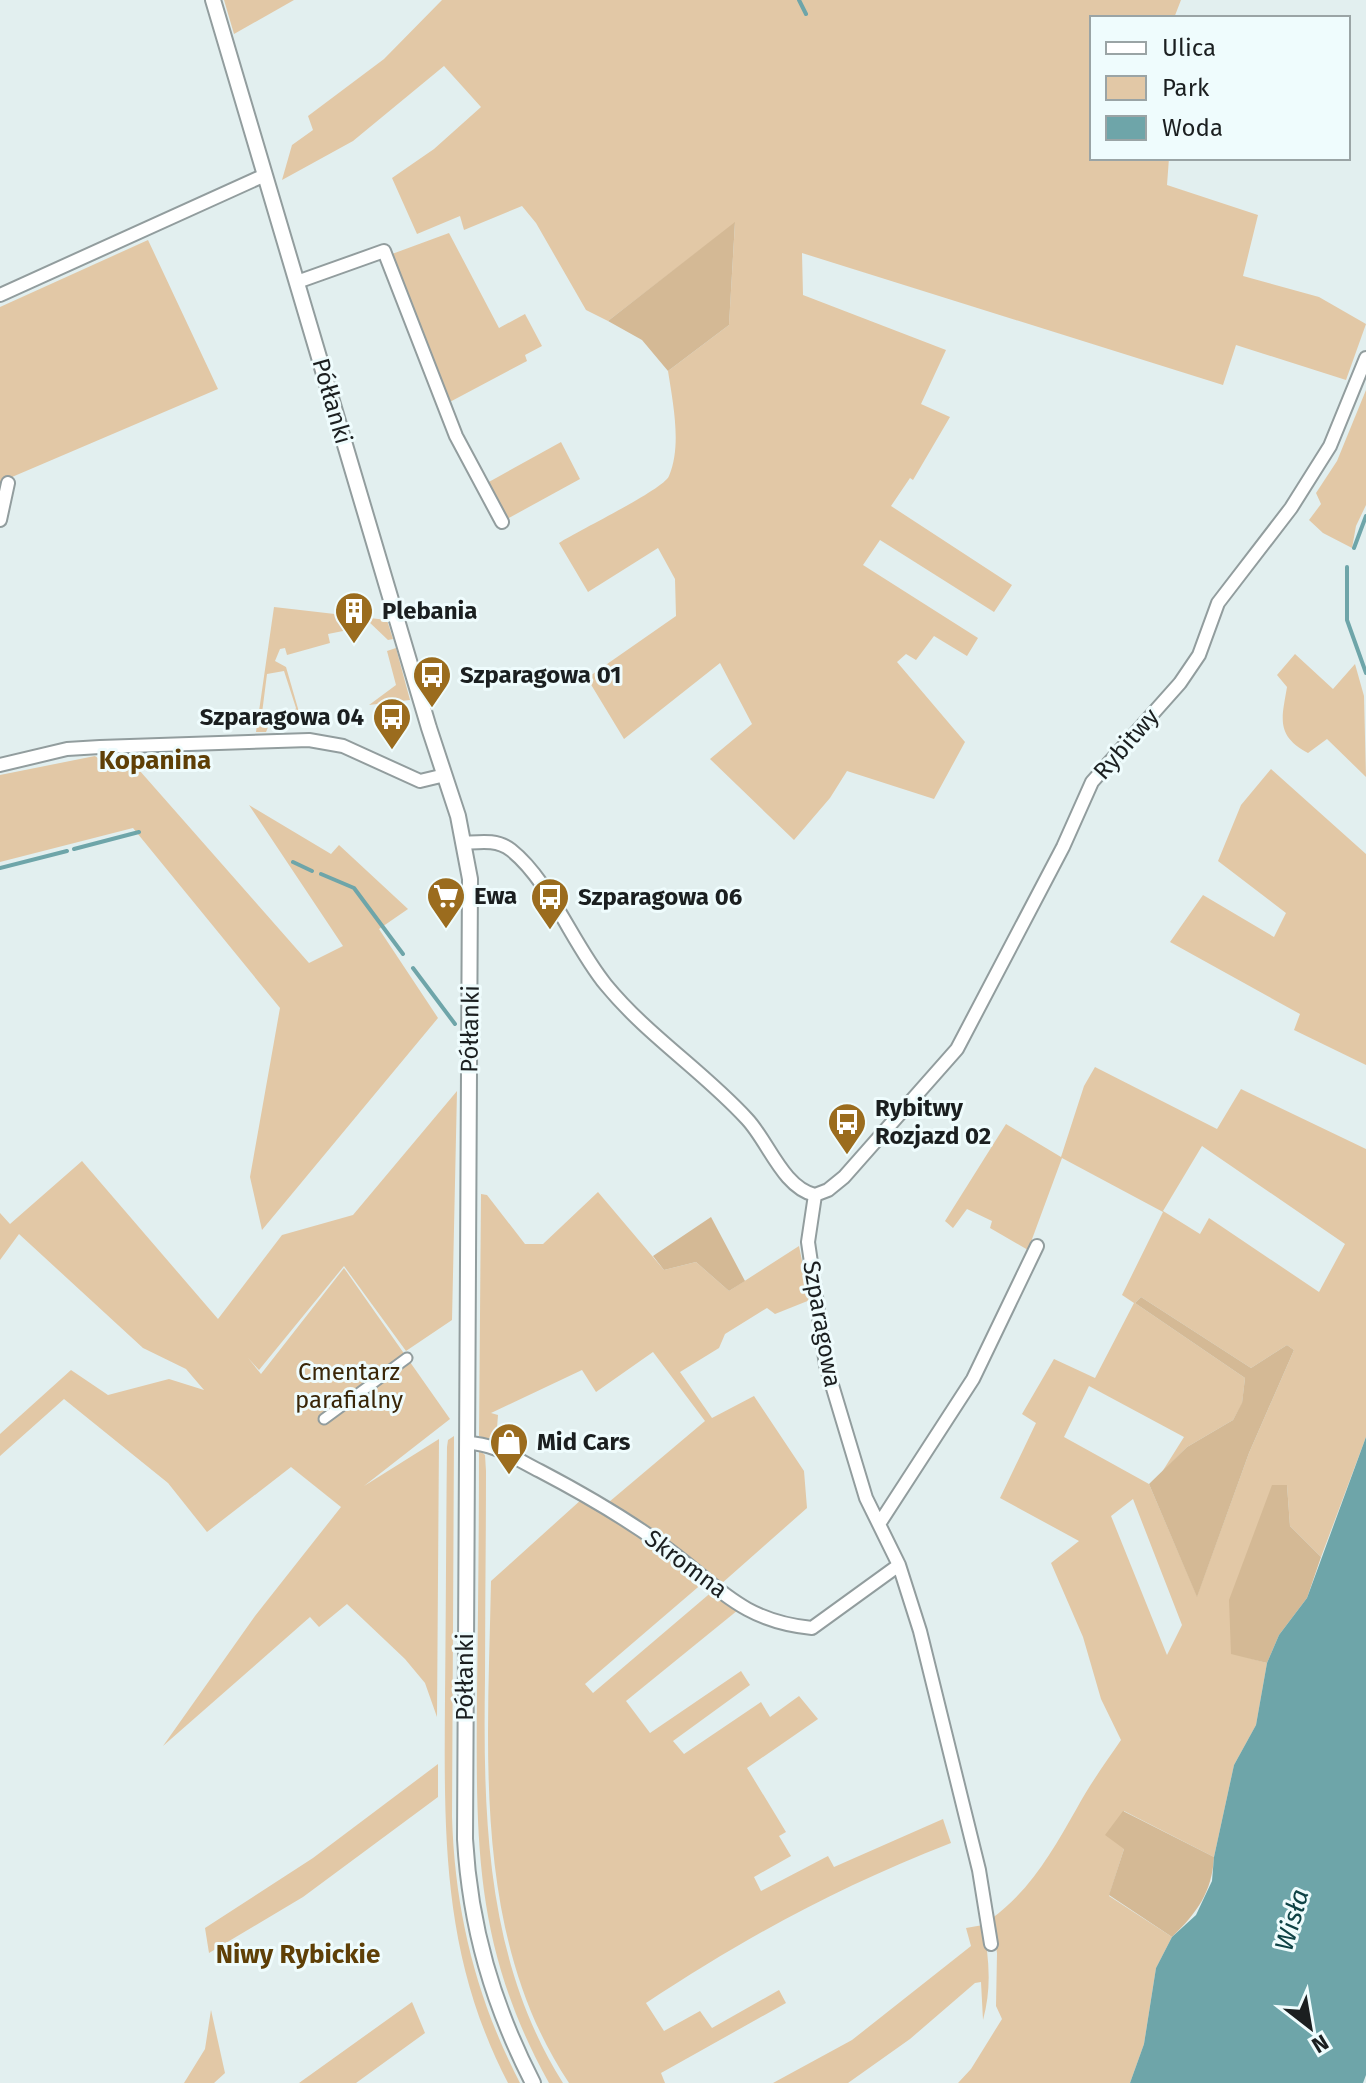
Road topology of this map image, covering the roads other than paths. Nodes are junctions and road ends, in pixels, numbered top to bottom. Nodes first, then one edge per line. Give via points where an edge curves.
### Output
1 (213, 0) edge
2 (265, 175) junction
3 (297, 282) junction
4 (0, 295) edge
5 (1366, 358) edge
6 (8, 483) dead end
7 (0, 520) edge
8 (502, 522) dead end
9 (0, 765) edge
10 (445, 775) junction
11 (464, 843) junction
12 (815, 1195) junction
13 (1037, 1246) dead end
14 (407, 1358) dead end
15 (324, 1419) dead end
16 (467, 1443) junction
17 (879, 1524) junction
18 (899, 1565) junction
19 (991, 1944) dead end
20 (533, 2083) edge

1 - 2 street, Półłanki
2 - 3 street, Półłanki
2 - 4 street
3 - 8 street via 384,251 456,436
3 - 10 street, Półłanki
5 - 12 street, Rybitwy via 1330,446 1291,508 1218,603 1199,655 1092,782 957,1049 838,1182
6 - 7 street
9 - 10 street via 89,748 309,740 343,746 420,781
10 - 11 street, Półłanki
11 - 12 street via 493,842 512,851 616,997 739,1111 793,1182
11 - 16 street, Półłanki via 472,927
12 - 17 street, Szparagowa via 808,1242 818,1321 842,1421
13 - 17 street via 973,1379
14 - 15 street
16 - 18 street, Skromna via 490,1446 599,1502 760,1619 779,1625 812,1628
16 - 20 street, Półłanki via 467,1875 491,1987
17 - 18 street, Szparagowa
18 - 19 street, Szparagowa via 979,1870

